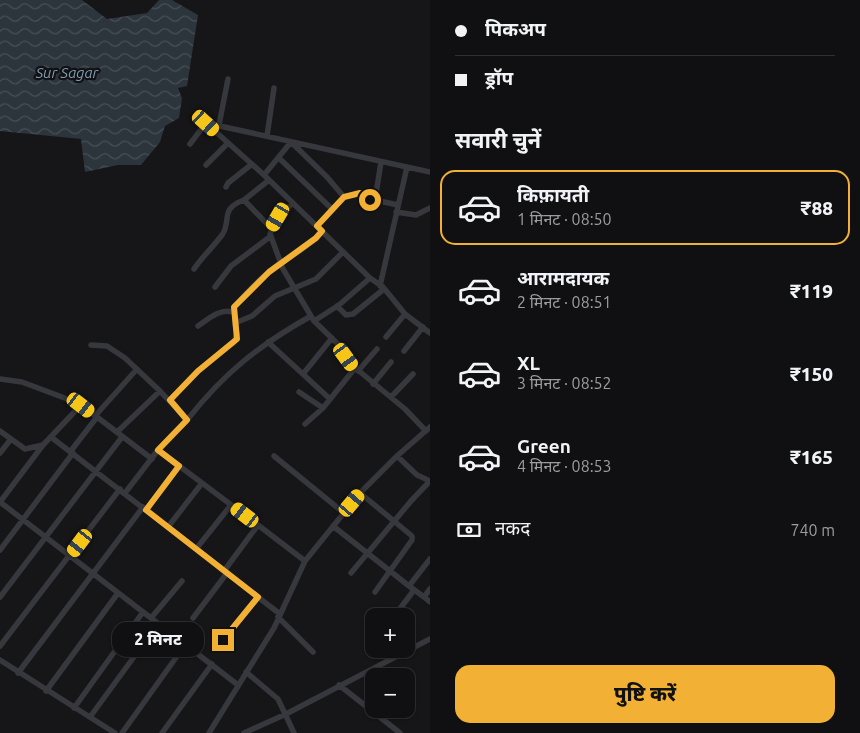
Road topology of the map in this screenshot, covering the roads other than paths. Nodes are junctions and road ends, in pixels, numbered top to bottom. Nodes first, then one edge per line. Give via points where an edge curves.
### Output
1 (228, 79) dead end
2 (274, 88) dead end
3 (206, 123) junction
4 (218, 125) junction
5 (267, 136) junction
6 (291, 142) junction
7 (228, 143) junction
8 (190, 144) dead end
9 (280, 159) junction
10 (382, 162) junction
11 (252, 164) junction
12 (206, 165) dead end
13 (407, 167) junction
14 (430, 172) edge
15 (267, 178) junction
16 (226, 187) dead end
17 (344, 197) junction
18 (244, 200) junction
19 (375, 200) junction
20 (293, 203) junction
21 (397, 208) junction
22 (430, 208) edge
23 (332, 209) junction
24 (317, 226) junction
25 (271, 228) junction
26 (322, 231) junction
27 (271, 236) junction
28 (343, 252) junction
29 (280, 263) junction
30 (194, 269) dead end
31 (370, 278) junction
32 (215, 287) dead end
33 (382, 287) junction
34 (294, 288) junction
35 (337, 306) junction
36 (233, 312) junction
37 (405, 314) junction
38 (313, 318) junction
39 (235, 323) junction
40 (198, 326) dead end
41 (423, 327) junction
42 (430, 333) edge
43 (386, 337) dead end
44 (332, 338) junction
45 (268, 342) junction
46 (91, 345) dead end
47 (377, 349) dead end
48 (404, 351) dead end
49 (391, 362) dead end
50 (137, 369) junction
51 (357, 369) junction
52 (303, 374) junction
53 (412, 374) dead end
54 (0, 379) edge
55 (373, 384) junction
56 (160, 391) junction
57 (299, 392) dead end
58 (391, 397) junction
59 (330, 399) junction
60 (170, 400) junction
61 (81, 405) junction
62 (323, 408) junction
63 (96, 416) junction
64 (187, 420) junction
65 (306, 424) dead end
66 (428, 429) edge
67 (0, 431) edge
68 (120, 434) junction
69 (51, 437) junction
70 (11, 439) junction
71 (43, 445) junction
72 (158, 450) junction
73 (72, 452) junction
74 (0, 453) edge
75 (274, 456) dead end
76 (397, 456) junction
77 (152, 459) junction
78 (179, 466) junction
79 (96, 471) junction
80 (430, 481) edge
81 (202, 483) junction
82 (122, 491) junction
83 (360, 493) junction
84 (0, 502) edge
85 (231, 505) junction
86 (145, 508) junction
87 (344, 513) junction
88 (23, 520) junction
89 (394, 522) junction
90 (258, 526) junction
91 (333, 526) junction
92 (168, 527) junction
93 (46, 538) junction
94 (196, 549) junction
95 (0, 550) edge
96 (368, 554) junction
97 (70, 556) junction
98 (430, 559) edge
99 (305, 561) junction
100 (390, 571) junction
101 (225, 572) junction
102 (351, 573) dead end
103 (93, 574) junction
104 (182, 581) dead end
105 (412, 588) junction
106 (430, 589) edge
107 (374, 592) dead end
108 (118, 593) junction
109 (0, 597) edge
110 (258, 597) junction
111 (424, 597) junction
112 (430, 602) edge
113 (400, 608) edge
114 (143, 612) junction
115 (279, 615) junction
116 (151, 618) junction
117 (193, 618) dead end
118 (158, 624) junction
119 (430, 639) edge
120 (223, 640) dead end
121 (185, 645) junction
122 (0, 646) edge
123 (313, 652) dead end
124 (0, 660) edge
125 (212, 664) junction
126 (246, 672) junction
127 (18, 673) junction
128 (238, 685) junction
129 (339, 685) junction
130 (46, 691) junction
131 (74, 708) junction
132 (286, 714) junction
133 (90, 718) junction
134 (115, 733) edge
135 (122, 733) edge
136 (162, 733) edge
137 (209, 733) edge
138 (244, 733) edge
139 (294, 733) edge
140 (400, 733) edge

1 - 4 street
2 - 5 street
3 - 4 street
3 - 7 street
3 - 8 street
4 - 5 street
5 - 6 street
6 - 9 street
6 - 10 street
6 - 17 street
7 - 11 street
7 - 12 street
9 - 15 street
9 - 23 street
10 - 13 street
10 - 19 street
11 - 15 street
11 - 16 street
13 - 14 street
13 - 21 street
15 - 18 street
15 - 20 street
17 - 19 street via 360,193
17 - 23 street
18 - 25 street
18 - 30 street via 237,202 229,211 223,234
19 - 21 street
20 - 24 street
20 - 25 street
21 - 22 street via 416,215
21 - 33 street
23 - 24 street
24 - 26 street
25 - 27 street
26 - 28 street
26 - 29 street via 304,249
27 - 29 street
27 - 32 street via 230,266
28 - 31 street
28 - 34 street via 316,279
29 - 34 street
29 - 36 street via 244,295
31 - 33 street
31 - 35 street
33 - 35 street via 353,314 346,315
33 - 37 street
34 - 38 street
34 - 39 street via 275,296 252,316
35 - 38 street
36 - 39 street
36 - 40 street via 219,313
37 - 41 street
37 - 43 street
38 - 44 street
38 - 45 street
39 - 60 street via 237,334 234,342 198,371
41 - 42 street
41 - 48 street
44 - 51 street
44 - 52 street
45 - 52 street
45 - 64 street via 221,380
46 - 50 street via 107,346
47 - 51 street
49 - 55 street
50 - 56 street
50 - 63 street
51 - 55 street
51 - 59 street
52 - 59 street
53 - 58 street
54 - 61 street via 22,382
55 - 58 street
56 - 60 street
56 - 68 street
57 - 62 street
58 - 66 street
59 - 62 street
60 - 64 street
61 - 63 street
61 - 69 street
62 - 65 street
63 - 68 street
63 - 73 street
64 - 72 street
66 - 76 street
67 - 70 street
68 - 77 street
68 - 79 street
69 - 71 street
69 - 73 street
70 - 71 street via 25,449
70 - 74 street
71 - 84 street
72 - 77 street
72 - 78 street
73 - 79 street
73 - 88 street
75 - 87 street
76 - 80 street via 417,476
76 - 83 street
77 - 82 street
78 - 81 street
78 - 86 street
79 - 82 street
79 - 93 street
80 - 89 street
81 - 85 street
81 - 92 street
82 - 86 street
82 - 97 street
83 - 87 street
83 - 89 street
84 - 88 street
85 - 90 street
85 - 94 street
86 - 92 street
86 - 103 street
87 - 91 street
88 - 93 street
88 - 95 street
89 - 96 street
89 - 100 street via 412,536 412,540
90 - 99 street
90 - 101 street
91 - 96 street
91 - 99 street
92 - 94 street
93 - 97 street
93 - 109 street
94 - 101 street
96 - 100 street
96 - 102 street
97 - 103 street
97 - 122 street
98 - 105 street
99 - 115 street
100 - 105 street
100 - 107 street
101 - 110 street
101 - 117 street
103 - 108 street
103 - 127 street
104 - 116 street
105 - 111 street
105 - 113 street
106 - 111 street
108 - 114 street
108 - 130 street
110 - 115 street
110 - 120 street
111 - 112 street
114 - 116 street
114 - 131 street
115 - 123 street
115 - 126 street
116 - 118 street
118 - 121 street
118 - 133 street
119 - 129 street
121 - 125 street
121 - 135 street
124 - 127 street
125 - 128 street
125 - 136 street
126 - 128 street
126 - 132 street via 278,699
127 - 130 street
128 - 137 street
129 - 132 street
129 - 140 street
130 - 131 street
131 - 133 street
132 - 138 street
132 - 139 street
133 - 134 street

